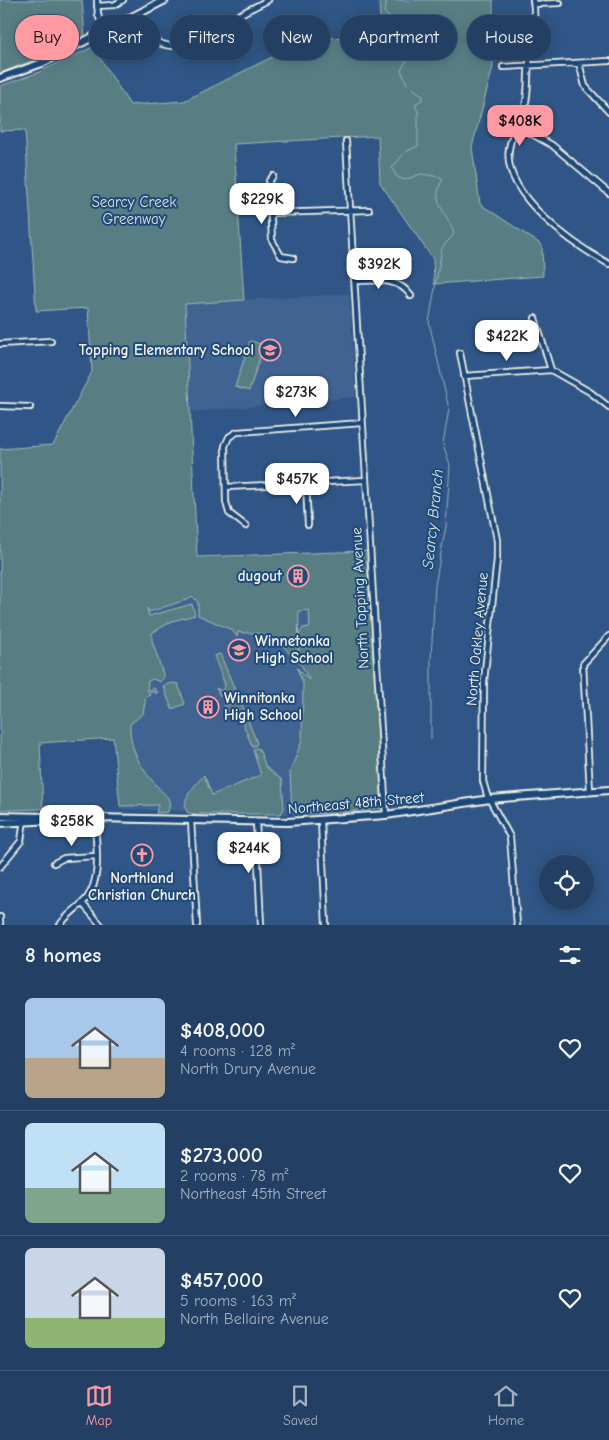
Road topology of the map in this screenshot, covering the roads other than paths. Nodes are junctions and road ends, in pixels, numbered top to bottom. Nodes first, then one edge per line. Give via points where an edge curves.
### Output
1 (97, 0) edge
2 (123, 0) edge
3 (165, 0) edge
4 (268, 0) edge
5 (533, 2) edge
6 (560, 3) dead end
7 (97, 6) junction
8 (100, 15) edge
9 (138, 15) edge
10 (89, 40) edge
11 (160, 43) edge
12 (609, 61) edge
13 (579, 63) junction
14 (528, 66) junction
15 (503, 67) dead end
16 (0, 78) edge
17 (609, 112) edge
18 (517, 126) junction
19 (346, 141) dead end
20 (273, 176) dead end
21 (609, 193) edge
22 (350, 210) junction
23 (368, 210) dead end
24 (272, 213) junction
25 (293, 258) dead end
26 (609, 264) edge
27 (354, 281) junction
28 (411, 296) dead end
29 (536, 318) dead end
30 (51, 341) dead end
31 (0, 344) edge
32 (460, 353) dead end
33 (551, 370) junction
34 (464, 376) junction
35 (0, 406) edge
36 (30, 407) dead end
37 (609, 407) edge
38 (362, 423) junction
39 (365, 480) junction
40 (306, 483) junction
41 (226, 487) junction
42 (308, 525) dead end
43 (246, 526) dead end
44 (609, 636) edge
45 (609, 790) edge
46 (590, 791) junction
47 (490, 799) junction
48 (386, 815) junction
49 (0, 816) edge
50 (96, 818) junction
51 (24, 819) junction
52 (191, 820) junction
53 (321, 821) junction
54 (256, 822) junction
55 (0, 823) edge
56 (96, 856) junction
57 (54, 863) dead end
58 (0, 866) edge
59 (82, 903) junction
60 (0, 916) edge
61 (0, 925) edge
62 (60, 925) edge
63 (101, 925) edge
64 (196, 925) edge
65 (261, 925) edge
66 (326, 925) edge
67 (517, 925) edge

1 - 7 street
2 - 7 street via 114,5
3 - 9 street
4 - 11 street via 178,46
5 - 6 street
5 - 14 street via 535,26
7 - 8 street
10 - 16 street via 42,63
12 - 13 street
13 - 14 street
13 - 17 street via 585,86
14 - 15 street
14 - 18 street via 526,101
18 - 21 street via 540,137
18 - 26 street via 509,148 509,164 523,191 561,233
19 - 22 street, North Topping Avenue
20 - 24 street via 269,180
22 - 23 street
22 - 24 street
22 - 27 street, North Topping Avenue
24 - 25 street via 275,248 281,256
27 - 28 street via 392,282 402,286
27 - 38 street, North Topping Avenue
29 - 33 street
30 - 31 street
32 - 34 street, North Oakley Avenue
33 - 34 street
33 - 37 street
34 - 47 street, North Oakley Avenue via 497,540 482,731 483,780
35 - 36 street
38 - 39 street, North Topping Avenue
38 - 41 street via 234,433 225,446
39 - 40 street
39 - 48 street, North Topping Avenue
40 - 41 street
40 - 42 street
41 - 43 street via 229,513
44 - 46 street via 583,664
45 - 46 street, Northeast 48th Street
46 - 47 street, Northeast 48th Street
47 - 48 street, Northeast 48th Street
47 - 67 street, North Oakley Avenue via 506,825 512,843
48 - 53 street, Northeast 48th Street
49 - 51 street, Northeast 48th Street
50 - 51 street, Northeast 48th Street
50 - 52 street, Northeast 48th Street
50 - 56 street
51 - 55 street, Northeast 48th Street
51 - 58 street via 21,841
52 - 54 street, Northeast 48th Street
52 - 64 street
53 - 54 street, Northeast 48th Street
53 - 66 street
54 - 65 street
56 - 57 street via 64,858
56 - 59 street via 95,884
59 - 62 street via 70,911
59 - 63 street
60 - 61 street

